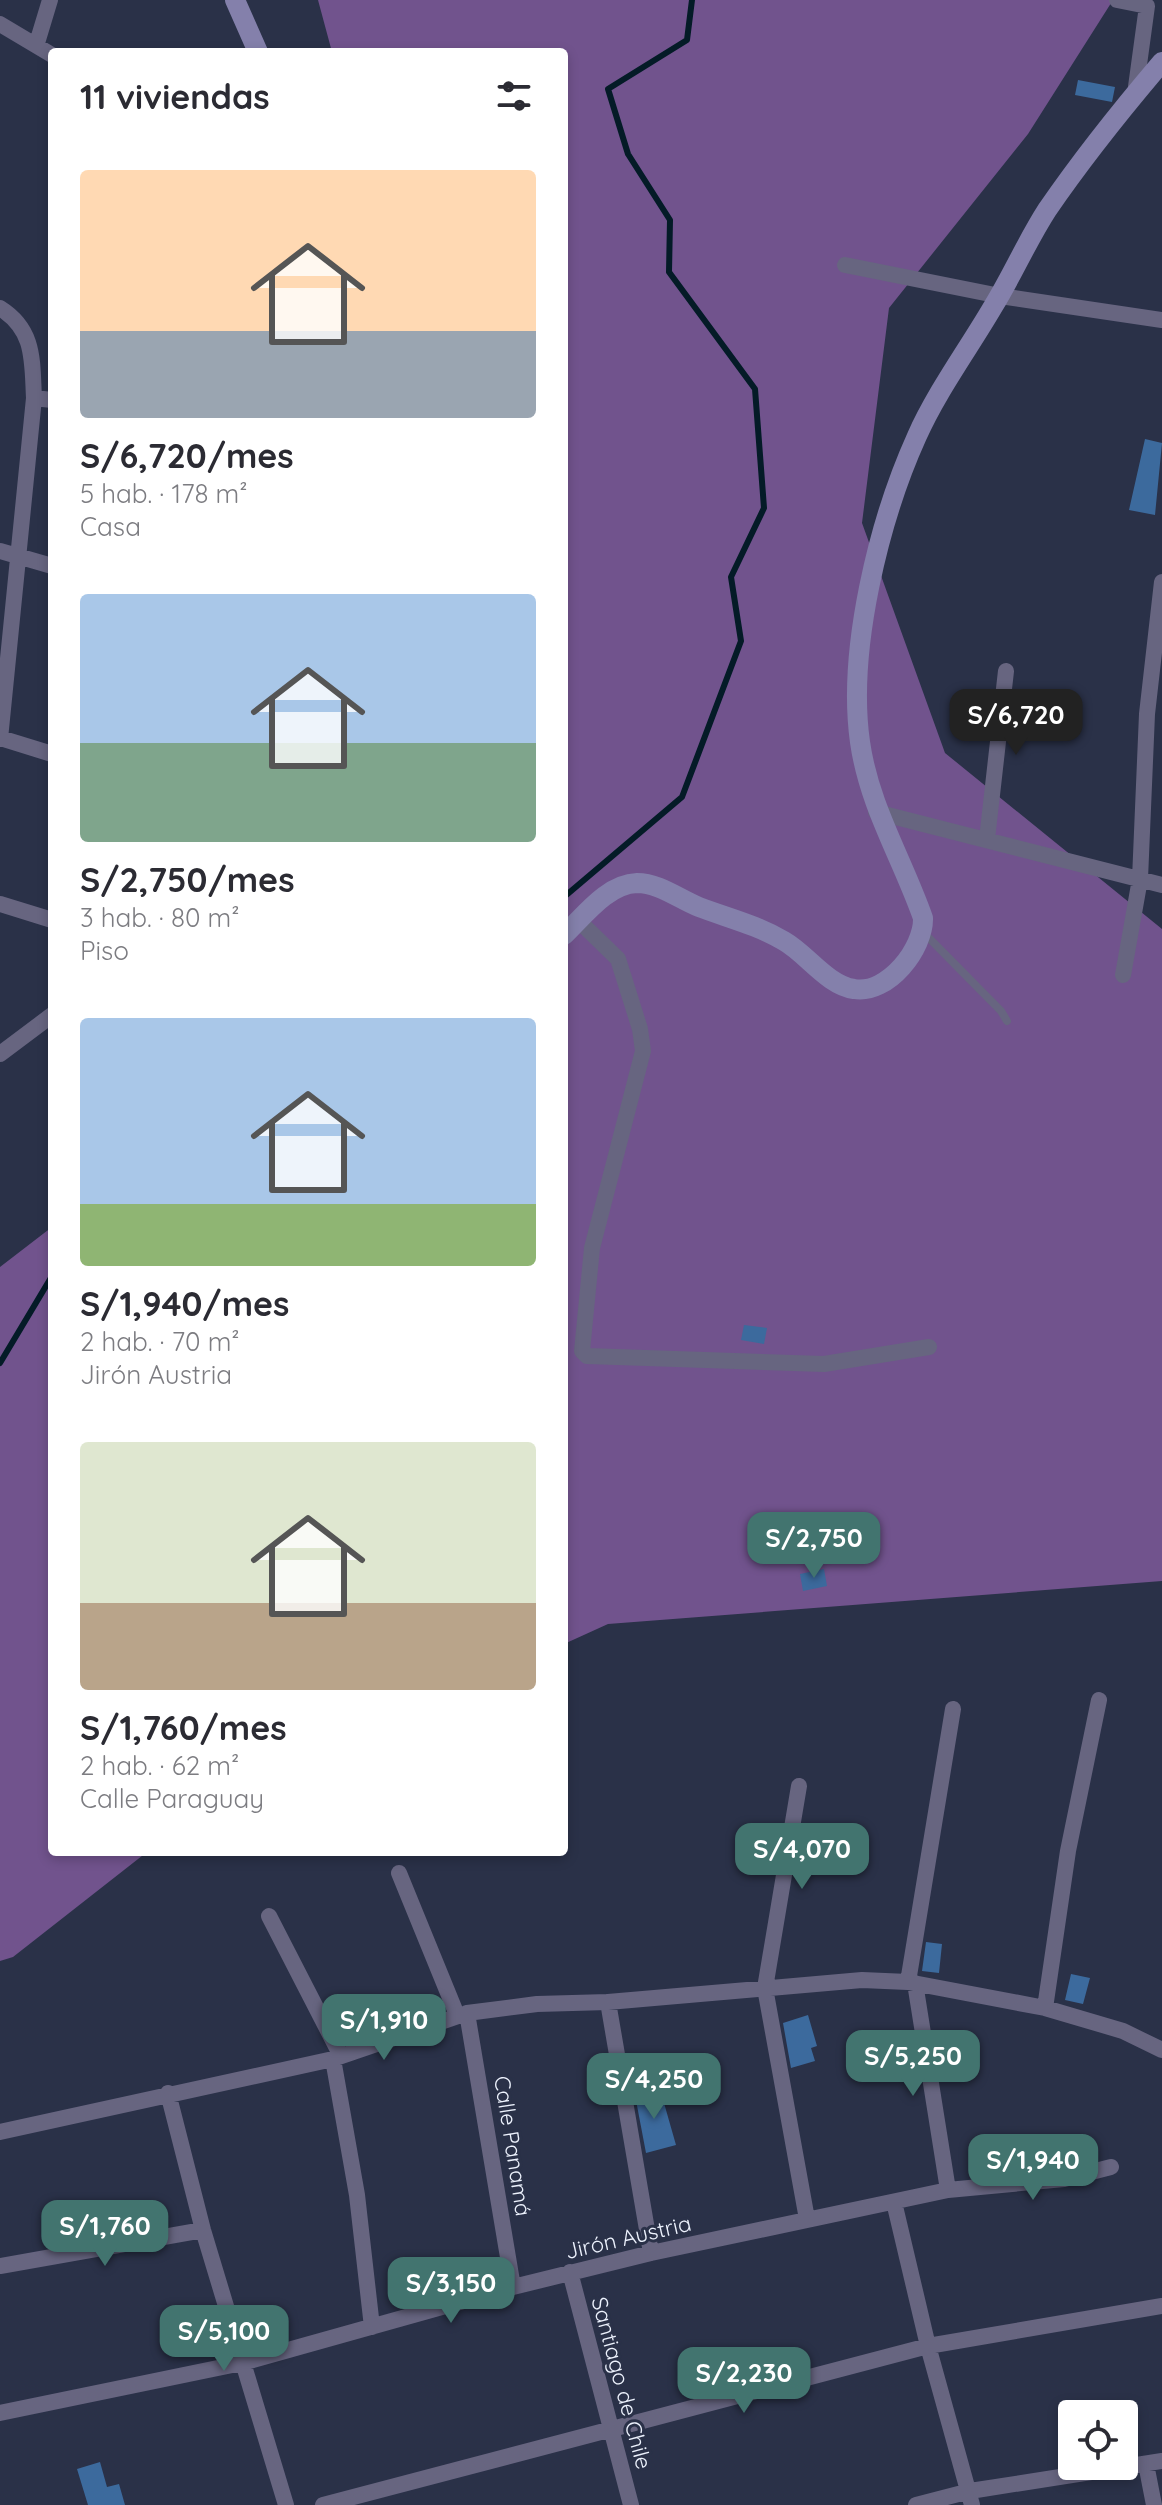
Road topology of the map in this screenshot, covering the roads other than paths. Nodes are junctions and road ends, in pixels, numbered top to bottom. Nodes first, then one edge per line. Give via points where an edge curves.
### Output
1 (50, 0) edge
2 (235, 0) edge
3 (1117, 0) edge
4 (0, 24) edge
5 (37, 43) junction
6 (256, 48) edge
7 (48, 52) edge
8 (1162, 62) edge
9 (1135, 94) junction
10 (845, 265) dead end
11 (1000, 296) junction
12 (0, 308) edge
13 (1162, 320) edge
14 (34, 398) junction
15 (48, 400) edge
16 (8, 553) edge
17 (48, 565) edge
18 (1162, 582) edge
19 (1006, 671) dead end
20 (0, 738) edge
21 (48, 753) edge
22 (876, 812) junction
23 (987, 839) junction
24 (1140, 879) junction
25 (1162, 885) edge
26 (0, 904) edge
27 (48, 919) edge
28 (571, 928) edge
29 (924, 933) junction
30 (1123, 975) dead end
31 (48, 1018) edge
32 (1007, 1021) dead end
33 (0, 1054) edge
34 (929, 1347) dead end
35 (1099, 1700) dead end
36 (953, 1709) dead end
37 (799, 1786) dead end
38 (399, 1873) dead end
39 (269, 1916) dead end
40 (911, 1983) junction
41 (765, 1988) junction
42 (608, 2002) junction
43 (1045, 2008) junction
44 (462, 2014) junction
45 (1162, 2050) edge
46 (337, 2058) junction
47 (168, 2093) junction
48 (0, 2132) edge
49 (1111, 2167) dead end
50 (948, 2190) junction
51 (894, 2202) junction
52 (807, 2219) junction
53 (203, 2230) junction
54 (651, 2253) junction
55 (0, 2266) edge
56 (570, 2272) junction
57 (513, 2287) junction
58 (1162, 2306) edge
59 (372, 2327) junction
60 (928, 2346) junction
61 (242, 2363) junction
62 (0, 2413) edge
63 (613, 2428) junction
64 (1154, 2462) edge
65 (971, 2498) edge
66 (286, 2505) edge
67 (323, 2505) edge
68 (631, 2505) edge
69 (916, 2505) edge
70 (1154, 2505) edge

1 - 5 street
2 - 6 street
3 - 9 street via 1147,6
4 - 5 street
5 - 7 street
8 - 9 street
9 - 11 street via 1048,209
10 - 11 street
11 - 13 street
11 - 22 street via 917,435 867,600 855,683 860,743
12 - 14 street via 24,329 31,345
14 - 15 street
14 - 16 street
16 - 17 street
16 - 20 street
18 - 24 street via 1147,714
19 - 23 street
20 - 21 street
22 - 23 street
22 - 29 street via 915,897
23 - 24 street
24 - 25 street
24 - 30 street
26 - 27 street
28 - 29 street via 618,888 651,884 786,942 838,983 854,989 883,983
28 - 34 street via 618,959 643,1051 592,1248 582,1351 587,1356 824,1364
29 - 32 lane
31 - 33 street
35 - 43 street via 1068,1851
36 - 40 street
37 - 41 street
38 - 44 street, Calle Panamá
39 - 46 street
40 - 41 street via 862,1980
40 - 43 street
40 - 50 street
41 - 42 street
41 - 52 street
42 - 44 street
42 - 54 street
43 - 45 street via 1123,2031
44 - 46 street
44 - 57 street, Calle Panamá
46 - 47 street
46 - 59 street
47 - 48 street
47 - 53 street
49 - 50 street, Jirón Austria via 1064,2179
50 - 51 street, Jirón Austria
51 - 52 street, Jirón Austria
51 - 60 street
52 - 54 street, Jirón Austria
53 - 55 street
53 - 61 street
54 - 56 street, Jirón Austria
56 - 57 street, Jirón Austria
56 - 63 street, Santiago de Chile
57 - 59 street, Jirón Austria
58 - 60 street
59 - 61 street, Jirón Austria
60 - 63 street
60 - 65 street
61 - 62 street, Jirón Austria
61 - 66 street
63 - 67 street
63 - 68 street, Santiago de Chile
64 - 65 street
64 - 70 street
65 - 69 street

